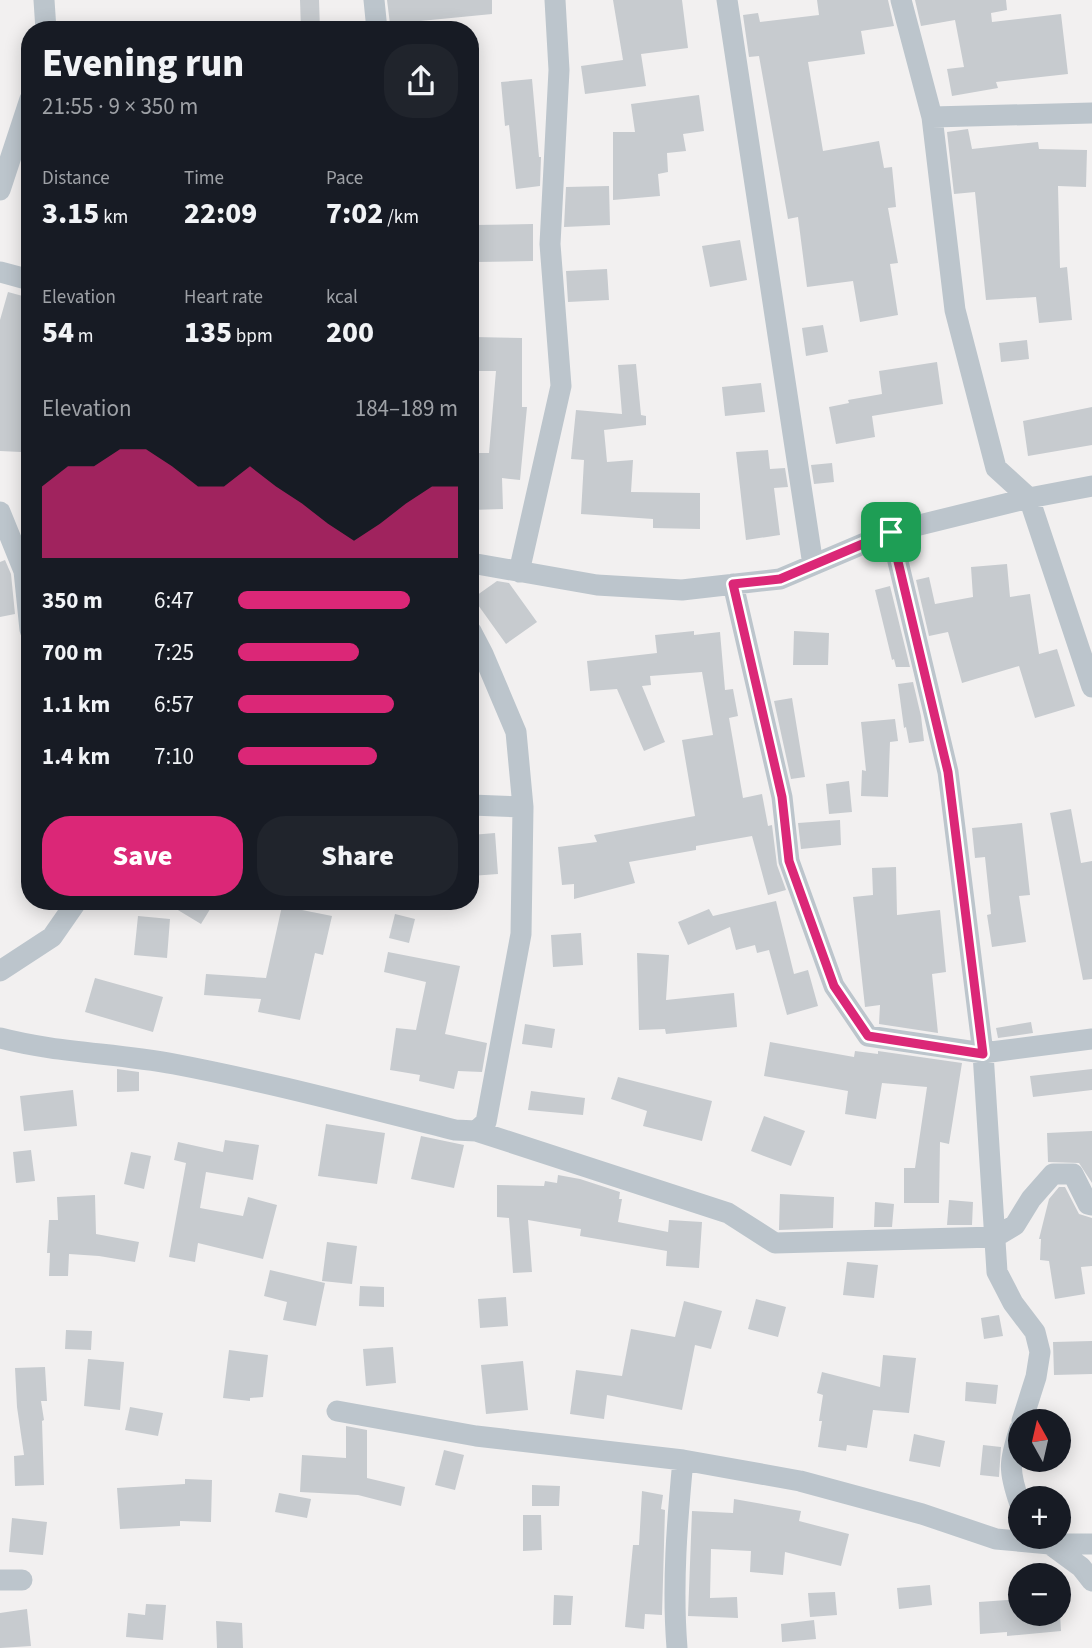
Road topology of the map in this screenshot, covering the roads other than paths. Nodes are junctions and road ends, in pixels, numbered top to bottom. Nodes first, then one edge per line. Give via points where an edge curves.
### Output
1 (44, 0) edge
2 (374, 0) edge
3 (555, 0) edge
4 (727, 0) edge
5 (901, 0) edge
6 (45, 21) edge
7 (376, 21) edge
8 (1092, 113) edge
9 (932, 117) junction
10 (21, 126) edge
11 (0, 190) edge
12 (0, 272) edge
13 (21, 278) edge
14 (1092, 486) edge
15 (1029, 498) junction
16 (0, 512) edge
17 (891, 532) junction
18 (21, 564) edge
19 (479, 564) edge
20 (813, 565) junction
21 (519, 572) junction
22 (733, 584) junction
23 (479, 646) edge
24 (1092, 687) edge
25 (479, 805) edge
26 (523, 807) junction
27 (71, 910) edge
28 (0, 971) edge
29 (0, 1038) edge
30 (1092, 1039) edge
31 (983, 1054) junction
32 (476, 1131) junction
33 (1092, 1205) edge
34 (995, 1237) junction
35 (1027, 1409) edge
36 (337, 1411) dead end
37 (683, 1460) junction
38 (1008, 1539) edge
39 (1071, 1542) edge
40 (1092, 1544) edge
41 (1057, 1549) edge
42 (0, 1580) edge
43 (22, 1580) dead end
44 (1092, 1581) edge
45 (677, 1648) edge

1 - 6 street
2 - 7 street
3 - 21 street via 559,70 550,244 561,386
4 - 20 street
5 - 9 street
8 - 9 street
9 - 15 street via 958,323 996,468
10 - 11 street
12 - 13 street
14 - 15 street
15 - 17 street
15 - 24 street
16 - 18 street
17 - 20 street
17 - 31 street via 948,772
19 - 21 street
20 - 22 street via 780,579
21 - 22 street via 597,585 682,590
22 - 31 street via 782,797 789,861 834,986 868,1036
23 - 26 street via 516,732
25 - 26 street
26 - 32 street via 521,934 486,1122
27 - 28 street via 52,937
29 - 32 street via 37,1048 174,1064 455,1130
30 - 31 street
31 - 34 street
32 - 34 street via 728,1213 775,1243
33 - 34 street via 1073,1174 1053,1174 1015,1225
34 - 35 street via 997,1272 1035,1332 1040,1352
36 - 37 street via 476,1436
37 - 38 street via 800,1481
37 - 45 street via 674,1608
39 - 40 street
41 - 44 street
42 - 43 street

